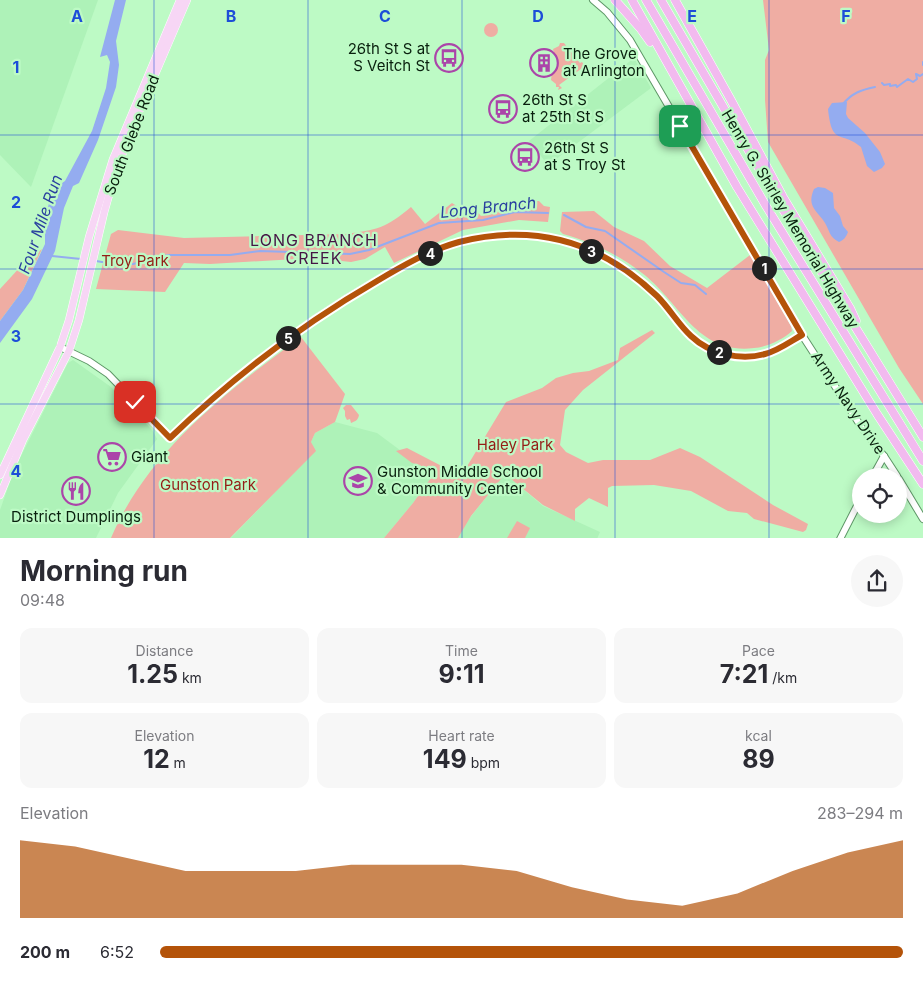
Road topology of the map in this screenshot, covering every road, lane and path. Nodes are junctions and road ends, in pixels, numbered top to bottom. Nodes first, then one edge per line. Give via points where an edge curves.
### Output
1 (180, 0) edge
2 (187, 0) edge
3 (593, 0) edge
4 (615, 0) edge
5 (632, 0) edge
6 (646, 0) edge
7 (661, 0) edge
8 (676, 0) edge
9 (670, 70) junction
10 (802, 335) junction
11 (866, 346) junction
12 (60, 347) junction
13 (69, 351) junction
14 (923, 437) edge
15 (884, 456) junction
16 (923, 462) edge
17 (877, 468) edge
18 (892, 468) edge
19 (0, 475) edge
20 (923, 484) edge
21 (907, 493) edge
22 (0, 495) edge
23 (852, 515) edge
24 (923, 519) edge
25 (840, 538) edge

1 - 12 main road, South Glebe Road via 113,159
2 - 13 main road, South Glebe Road via 124,149 109,194
3 - 10 street, Army Navy Drive via 630,40
4 - 9 highway
5 - 9 highway, Henry G. Shirley Memorial Highway
6 - 16 highway via 781,232
7 - 11 highway, Henry G. Shirley Memorial Highway
8 - 11 highway via 783,198 850,308
9 - 20 highway, Henry G. Shirley Memorial Highway via 737,187
10 - 13 street via 767,354 734,357 715,352 692,337 658,298 625,269 576,245 513,235 450,245 425,255 345,300 279,344 170,438 108,374
10 - 15 street, Army Navy Drive via 862,428
11 - 14 highway, Henry G. Shirley Memorial Highway
12 - 13 street
12 - 19 main road, South Glebe Road
13 - 22 main road, South Glebe Road via 23,440
15 - 17 street
15 - 18 street, Army Navy Drive
21 - 24 street, Army Navy Drive
23 - 25 street

